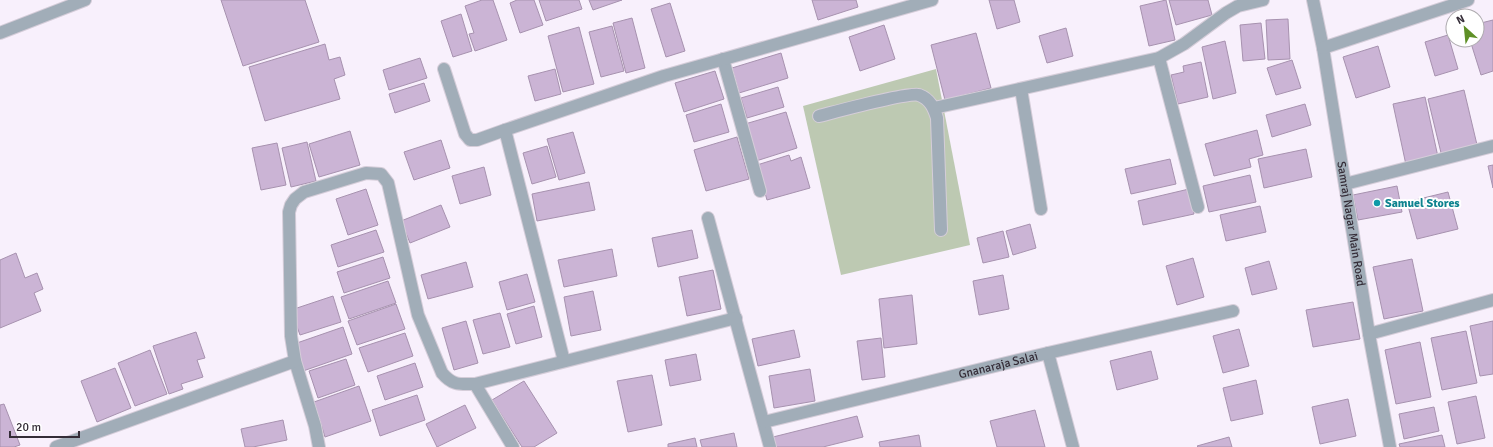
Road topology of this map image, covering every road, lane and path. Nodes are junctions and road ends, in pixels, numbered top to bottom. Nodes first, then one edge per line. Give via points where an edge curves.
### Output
1 (85, 0) edge
2 (932, 0) edge
3 (1263, 0) edge
4 (1313, 0) edge
5 (1468, 0) edge
6 (0, 33) edge
7 (1323, 48) junction
8 (1159, 58) junction
9 (723, 59) junction
10 (444, 69) dead end
11 (1021, 89) junction
12 (934, 108) junction
13 (819, 116) dead end
14 (505, 130) junction
15 (1493, 146) edge
16 (1345, 184) junction
17 (760, 191) dead end
18 (1198, 207) dead end
19 (1041, 209) dead end
20 (708, 218) dead end
21 (941, 230) dead end
22 (1493, 300) edge
23 (1233, 311) dead end
24 (736, 318) junction
25 (1369, 334) junction
26 (1048, 353) junction
27 (295, 361) junction
28 (564, 361) junction
29 (475, 384) junction
30 (764, 422) junction
31 (72, 444) edge
32 (56, 447) edge
33 (319, 447) edge
34 (513, 447) edge
35 (770, 447) edge
36 (1073, 447) edge
37 (1390, 447) edge

1 - 6 street
2 - 9 street
3 - 8 street via 1238,6 1184,44
4 - 7 street, Samraj Nagar Main Road
5 - 7 street
7 - 16 street, Samraj Nagar Main Road
8 - 11 street
8 - 18 street
9 - 14 street via 664,76
9 - 17 street
10 - 14 street via 465,134 470,140
11 - 12 street
11 - 19 street
12 - 13 street via 928,100 918,95 903,96
12 - 21 street via 937,118
14 - 28 street
15 - 16 street
16 - 25 street, Samraj Nagar Main Road
20 - 24 street
22 - 25 street
23 - 26 street, Gnanaraja Salai
24 - 28 street
24 - 30 street
25 - 37 street, Samraj Nagar Main Road
26 - 30 street, Gnanaraja Salai
26 - 36 street
27 - 29 street via 290,336 291,205 304,192 366,172 381,174 388,183 418,314 442,373 456,384
27 - 31 street
27 - 33 street
28 - 29 street
29 - 34 street
30 - 35 street
31 - 32 street

